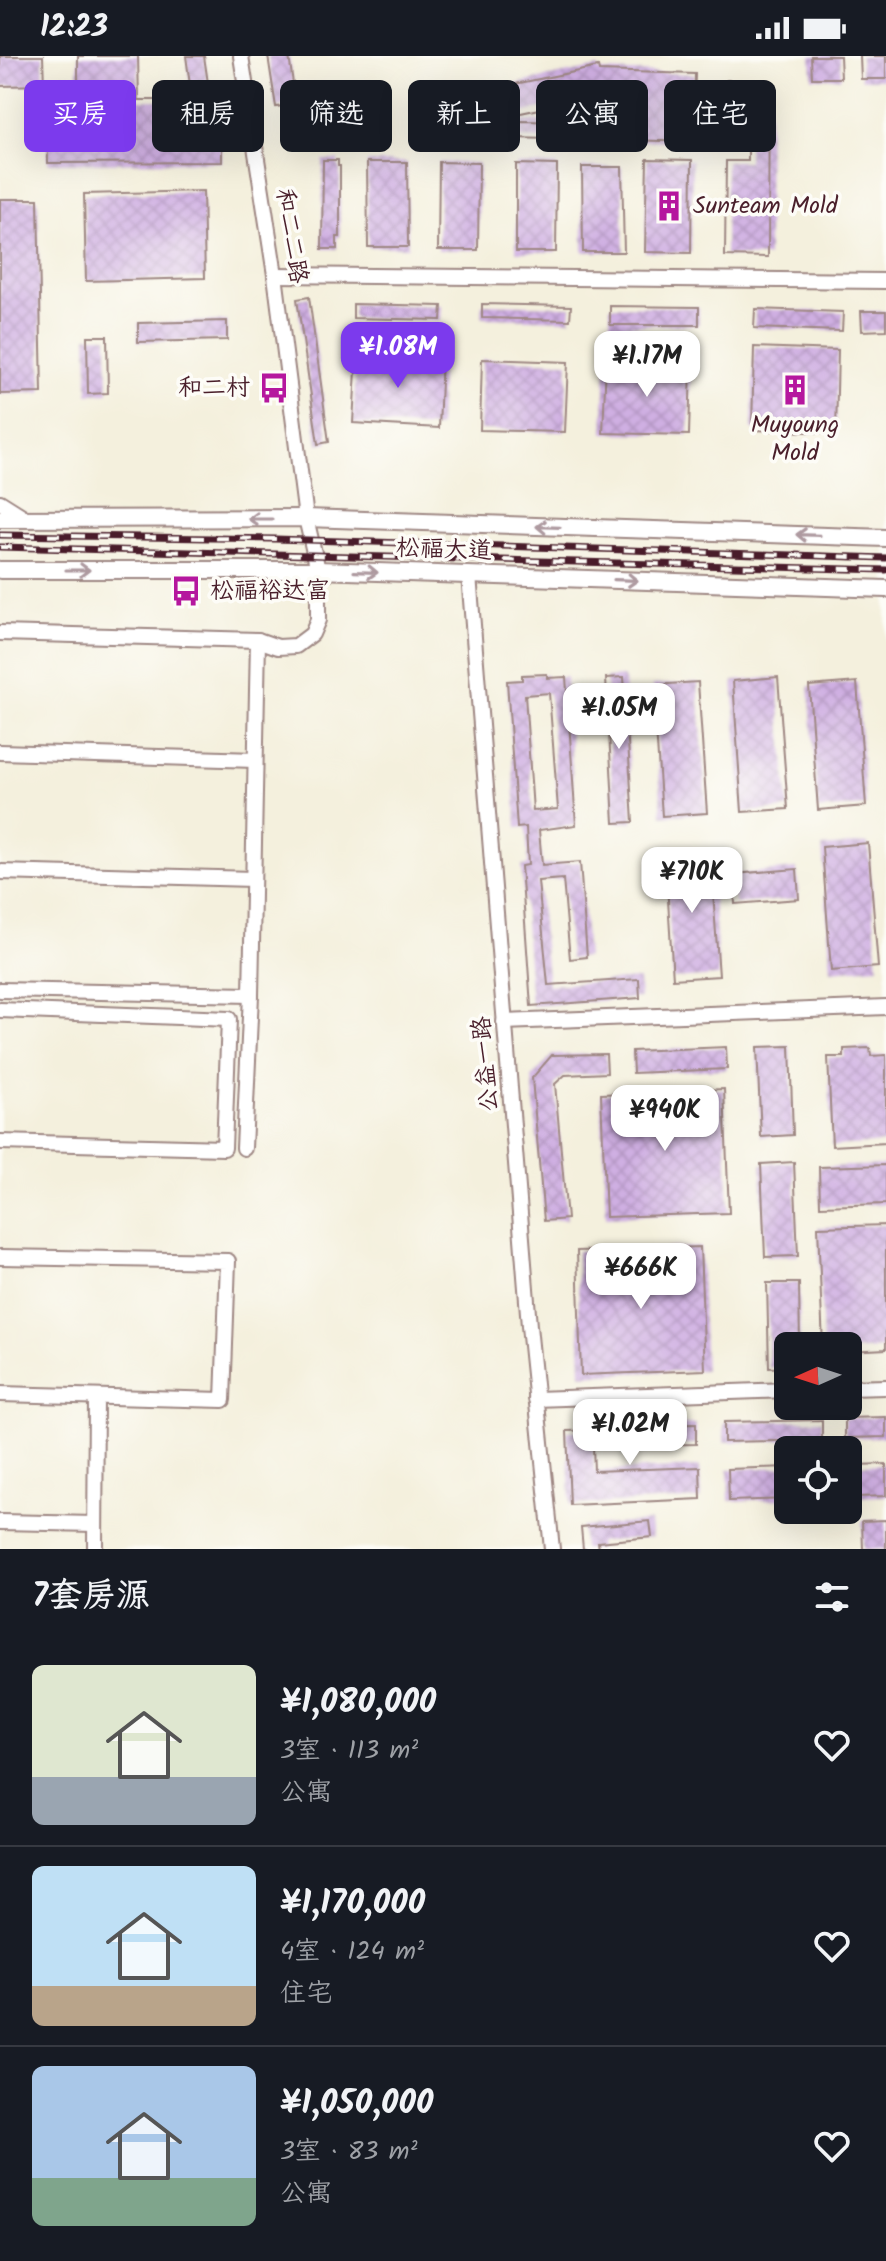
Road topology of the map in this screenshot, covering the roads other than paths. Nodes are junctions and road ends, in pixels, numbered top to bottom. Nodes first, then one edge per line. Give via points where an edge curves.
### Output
1 (241, 56) edge
2 (275, 275) junction
3 (886, 281) edge
4 (0, 502) edge
5 (306, 518) junction
6 (0, 519) edge
7 (27, 519) junction
8 (886, 538) edge
9 (0, 570) edge
10 (318, 570) junction
11 (469, 575) junction
12 (886, 589) edge
13 (0, 633) edge
14 (258, 640) junction
15 (0, 752) edge
16 (255, 760) junction
17 (0, 872) edge
18 (253, 879) junction
19 (0, 990) edge
20 (251, 995) junction
21 (886, 1007) edge
22 (0, 1010) edge
23 (504, 1022) junction
24 (0, 1142) edge
25 (244, 1148) dead end
26 (0, 1257) edge
27 (886, 1387) edge
28 (862, 1388) edge
29 (774, 1390) edge
30 (0, 1394) edge
31 (96, 1397) junction
32 (536, 1399) junction
33 (0, 1522) edge
34 (95, 1524) junction
35 (95, 1549) edge
36 (552, 1549) edge

1 - 2 street, 和二二路
2 - 3 street
2 - 5 street, 和二二路
4 - 7 street
5 -> 7 main road, 松福大道
8 -> 5 main road, 松福大道
5 - 10 street, 和二二路
6 - 7 main road, 松福大道
9 -> 10 main road, 松福大道
10 -> 11 main road, 松福大道
10 - 14 street, 和二二路 via 318,620 312,634 296,646
11 -> 12 main road, 松福大道
11 - 23 street, 公益一路
13 - 14 street, 和二二路
14 - 16 street
15 - 16 street
16 - 18 street
17 - 18 street
18 - 20 street
19 - 20 street
20 - 25 street
21 - 23 street
22 - 24 street via 229,1019 224,1148
23 - 32 street, 公益一路
26 - 31 street via 228,1261 223,1400
27 - 28 street
29 - 32 street
30 - 31 street
31 - 34 street
32 - 36 street, 公益一路
33 - 34 street
34 - 35 street

